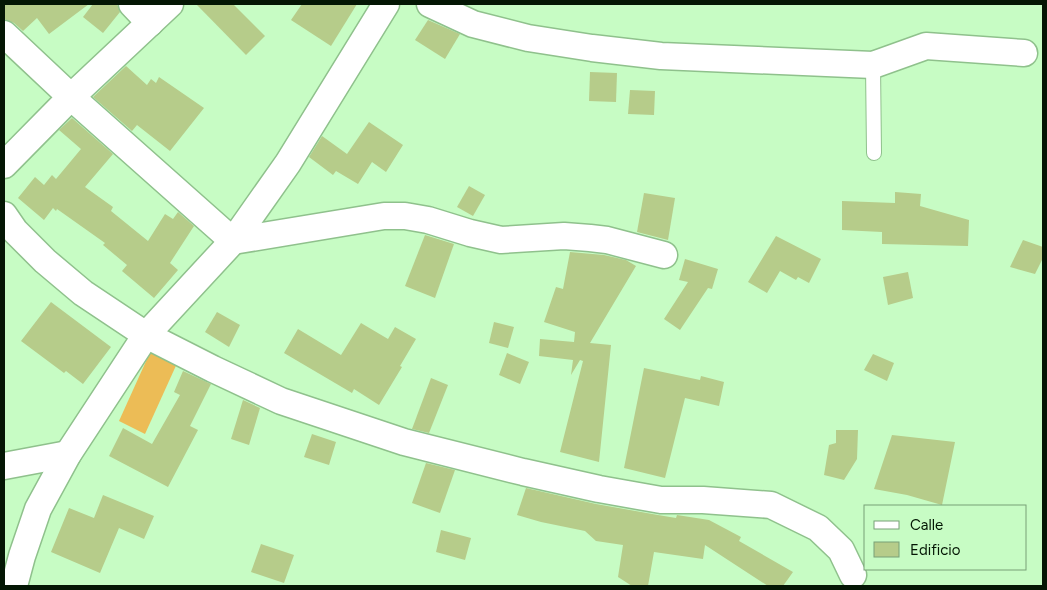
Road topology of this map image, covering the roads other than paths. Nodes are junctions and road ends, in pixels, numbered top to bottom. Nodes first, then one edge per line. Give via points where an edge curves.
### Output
1 (132, 4) edge
2 (170, 4) edge
3 (386, 4) edge
4 (430, 4) edge
5 (150, 23) junction
6 (4, 34) edge
7 (1024, 53) dead end
8 (873, 65) junction
9 (71, 97) junction
10 (874, 154) dead end
11 (4, 164) edge
12 (4, 215) edge
13 (233, 241) junction
14 (664, 255) dead end
15 (146, 336) junction
16 (68, 454) junction
17 (4, 466) edge
18 (853, 575) dead end
19 (14, 586) edge

1 - 5 street
2 - 5 street
3 - 13 street via 288,163
4 - 8 street via 472,24 528,38 592,48 661,56
5 - 9 street
6 - 9 street
7 - 8 street via 926,46
8 - 10 lane
9 - 11 street
9 - 13 street
12 - 15 street via 45,261
13 - 14 street via 384,216 405,216 501,240 564,236 590,238
13 - 15 street
15 - 16 street
15 - 18 street via 281,401 404,442 598,489 661,500 771,505 818,528 840,550
16 - 17 street
16 - 19 street via 38,509

